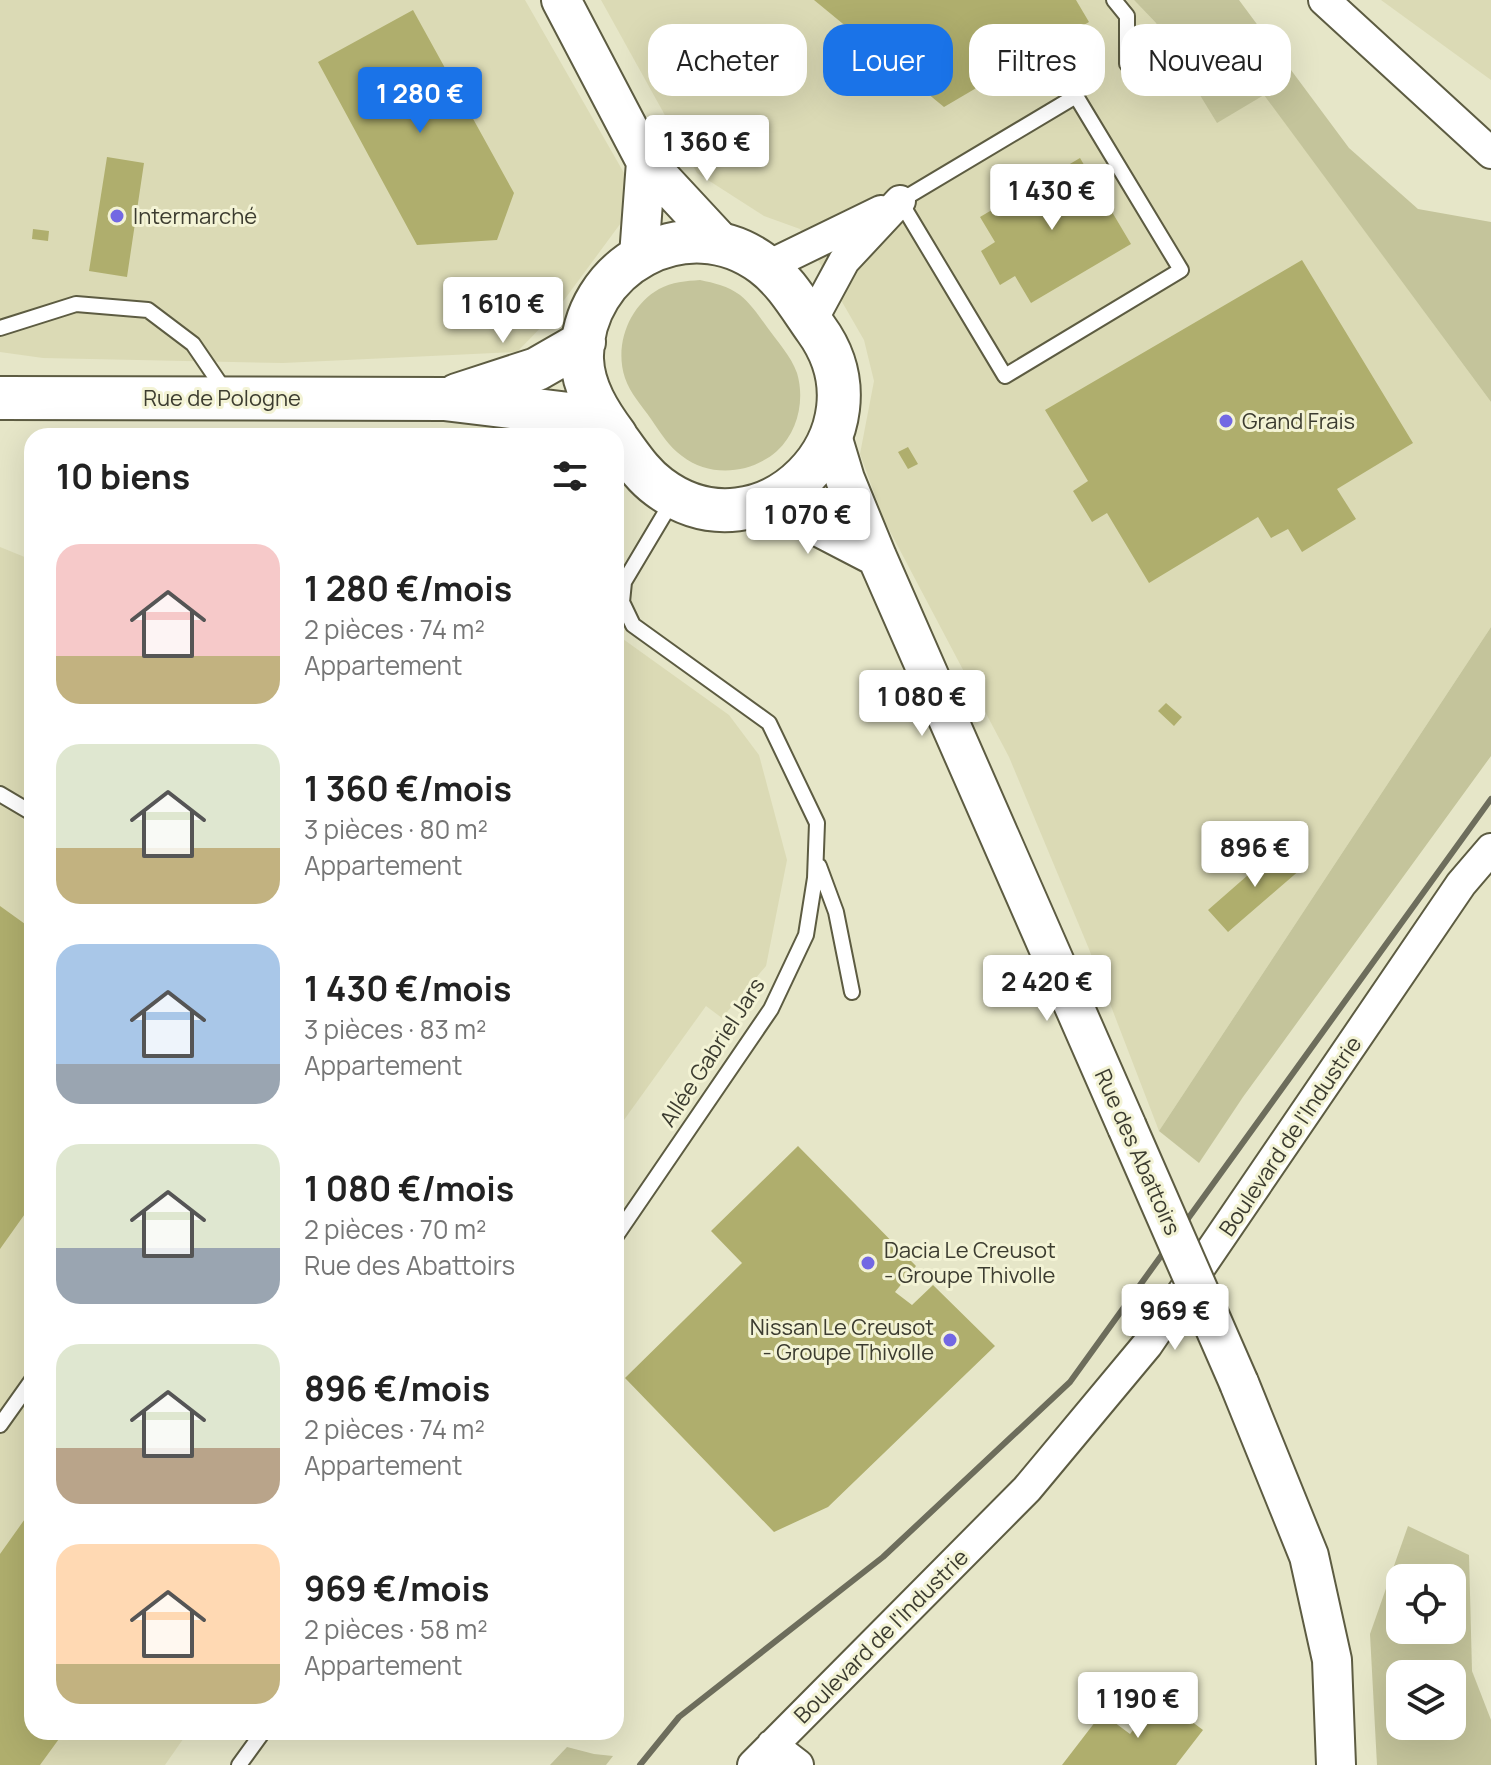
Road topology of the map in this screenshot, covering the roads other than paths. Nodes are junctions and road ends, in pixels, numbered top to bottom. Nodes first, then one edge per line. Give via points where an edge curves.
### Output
1 (561, 0) edge
2 (1114, 0) edge
3 (1324, 0) edge
4 (1127, 24) edge
5 (1491, 153) edge
6 (646, 162) junction
7 (900, 201) junction
8 (724, 246) junction
9 (639, 256) junction
10 (766, 267) junction
11 (811, 322) junction
12 (0, 328) edge
13 (584, 342) junction
14 (0, 398) edge
15 (229, 398) junction
16 (444, 399) junction
17 (600, 428) edge
18 (610, 428) edge
19 (832, 436) junction
20 (624, 447) edge
21 (675, 496) junction
22 (769, 501) junction
23 (877, 557) junction
24 (624, 582) edge
25 (624, 610) edge
26 (0, 794) edge
27 (24, 808) edge
28 (1491, 849) edge
29 (816, 859) junction
30 (852, 992) dead end
31 (624, 1224) edge
32 (24, 1391) edge
33 (0, 1425) edge
34 (257, 1740) edge
35 (762, 1755) edge
36 (239, 1765) edge
37 (798, 1765) edge
38 (1336, 1765) edge

1 - 6 street
2 - 4 lane
3 - 5 street
6 - 8 street
6 - 9 street
7 - 7 lane via 1005,376 1181,270 1076,96
7 - 10 street
7 - 11 street via 844,261
8 - 9 main road via 672,243
8 - 10 main road
9 - 13 main road via 616,273 596,299
10 - 11 main road
11 - 19 main road via 833,359 839,390
12 - 15 lane via 76,304 148,310 193,344
13 - 16 main road, Rue de Pologne via 537,369
13 - 18 main road via 589,392
14 - 15 main road, Rue de Pologne
15 - 16 main road, Rue de Pologne
16 - 17 main road, Rue de Pologne
19 - 22 main road via 806,477
19 - 23 street, Rue des Abattoirs
20 - 21 main road via 659,487
21 - 22 main road via 718,510
21 - 24 lane, Allée Gabriel Jars
22 - 23 street
23 - 38 street, Rue des Abattoirs, bridge via 1239,1383 1309,1556 1332,1660
25 - 29 lane, Allée Gabriel Jars via 633,625 769,723 817,823
26 - 27 lane
28 - 35 street, Boulevard de l'Industrie via 1461,884 1147,1345 1027,1489
29 - 30 lane via 836,912
29 - 31 lane, Allée Gabriel Jars via 806,935 771,1009
32 - 33 lane
34 - 36 lane
35 - 37 street

